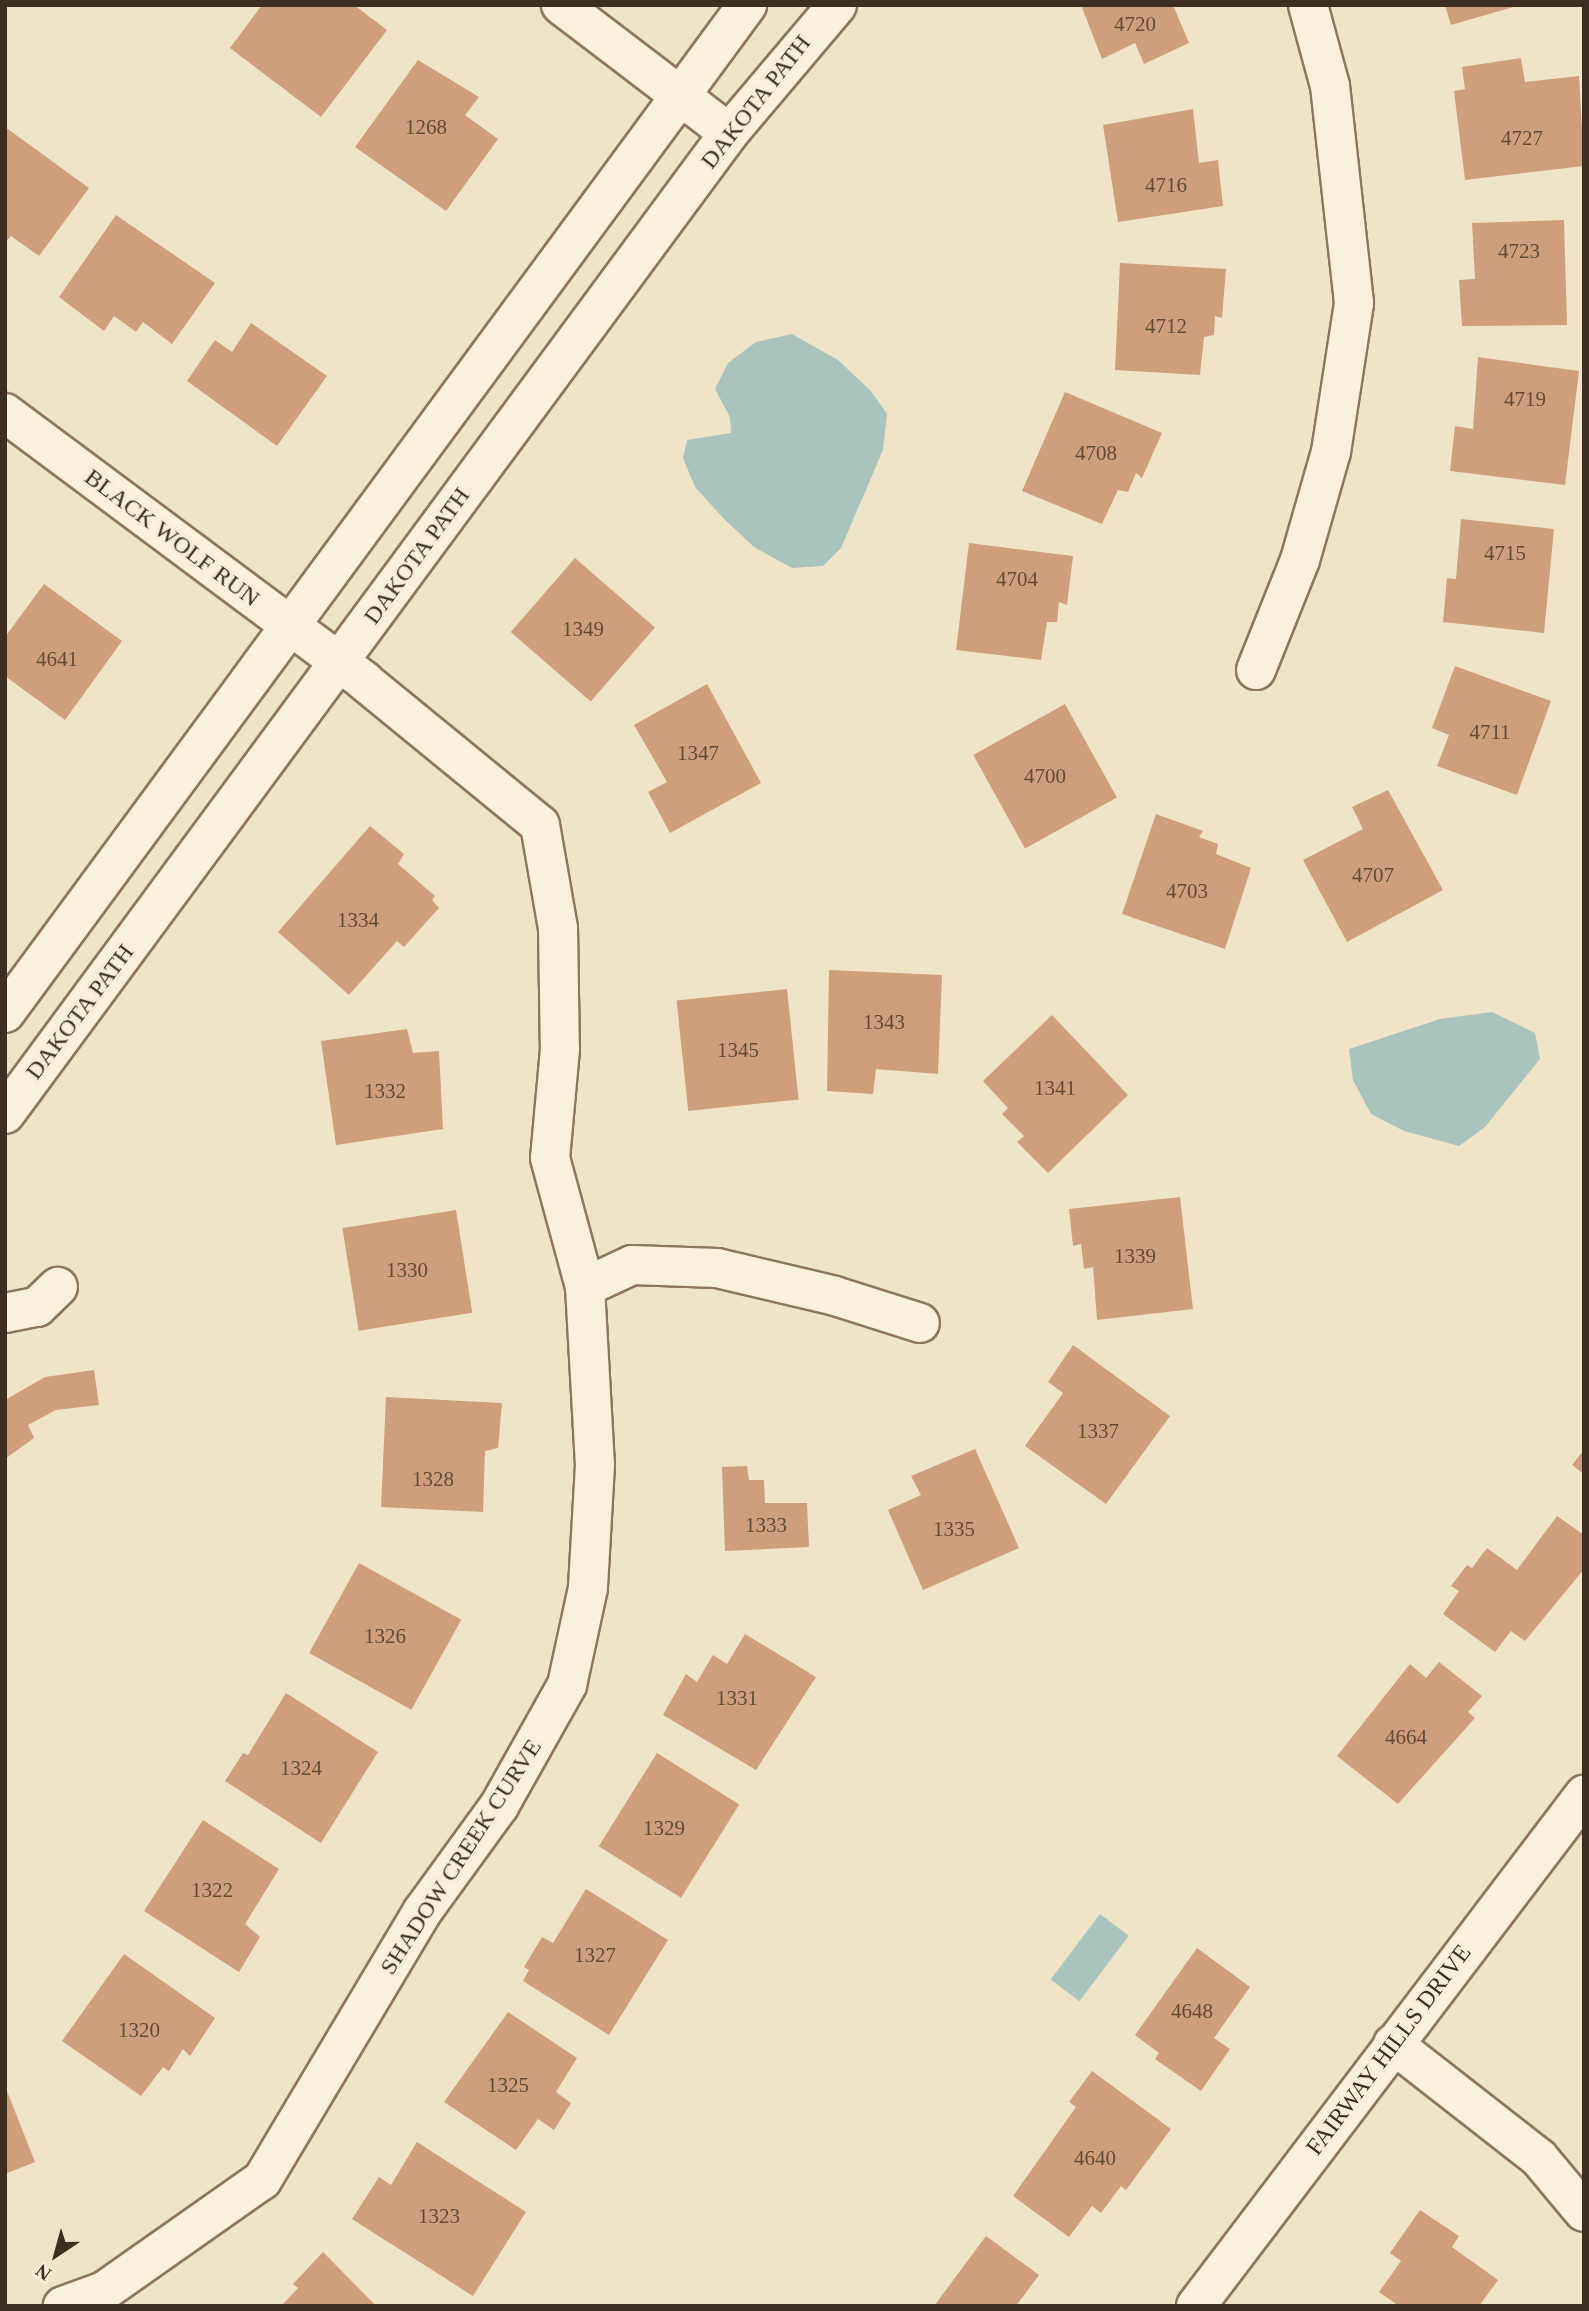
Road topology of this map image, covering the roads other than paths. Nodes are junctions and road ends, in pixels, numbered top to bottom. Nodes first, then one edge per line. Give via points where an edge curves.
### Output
1 (561, 5) edge
2 (747, 5) edge
3 (837, 5) edge
4 (1308, 5) edge
5 (680, 95) junction
6 (729, 133) junction
7 (5, 413) edge
8 (288, 626) junction
9 (339, 663) junction
10 (1256, 670) dead end
11 (5, 1013) edge
12 (5, 1114) edge
13 (58, 1287) dead end
14 (585, 1287) junction
15 (5, 1313) edge
16 (920, 1324) dead end
17 (1584, 1796) edge
18 (1393, 2044) junction
19 (1584, 2211) edge
20 (63, 2306) edge
21 (1196, 2306) edge

1 - 5 street
2 - 5 street
3 - 6 street, DAKOTA PATH
4 - 10 street via 1330,86 1354,303 1331,452 1300,560
5 - 6 street
5 - 8 street
6 - 9 street, DAKOTA PATH
7 - 8 street, BLACK WOLF RUN
8 - 9 street, BLACK WOLF RUN
8 - 11 street
9 - 12 street, DAKOTA PATH
9 - 14 street, SHADOW CREEK CURVE via 540,825 558,928 560,1049 550,1158
13 - 15 street via 37,1307
14 - 16 street via 632,1265 717,1268 835,1296
14 - 20 street, SHADOW CREEK CURVE via 595,1465 588,1588 567,1685 499,1806 422,1912 262,2180 104,2291
17 - 18 street, FAIRWAY HILLS DRIVE
18 - 19 street via 1539,2158
18 - 21 street, FAIRWAY HILLS DRIVE

